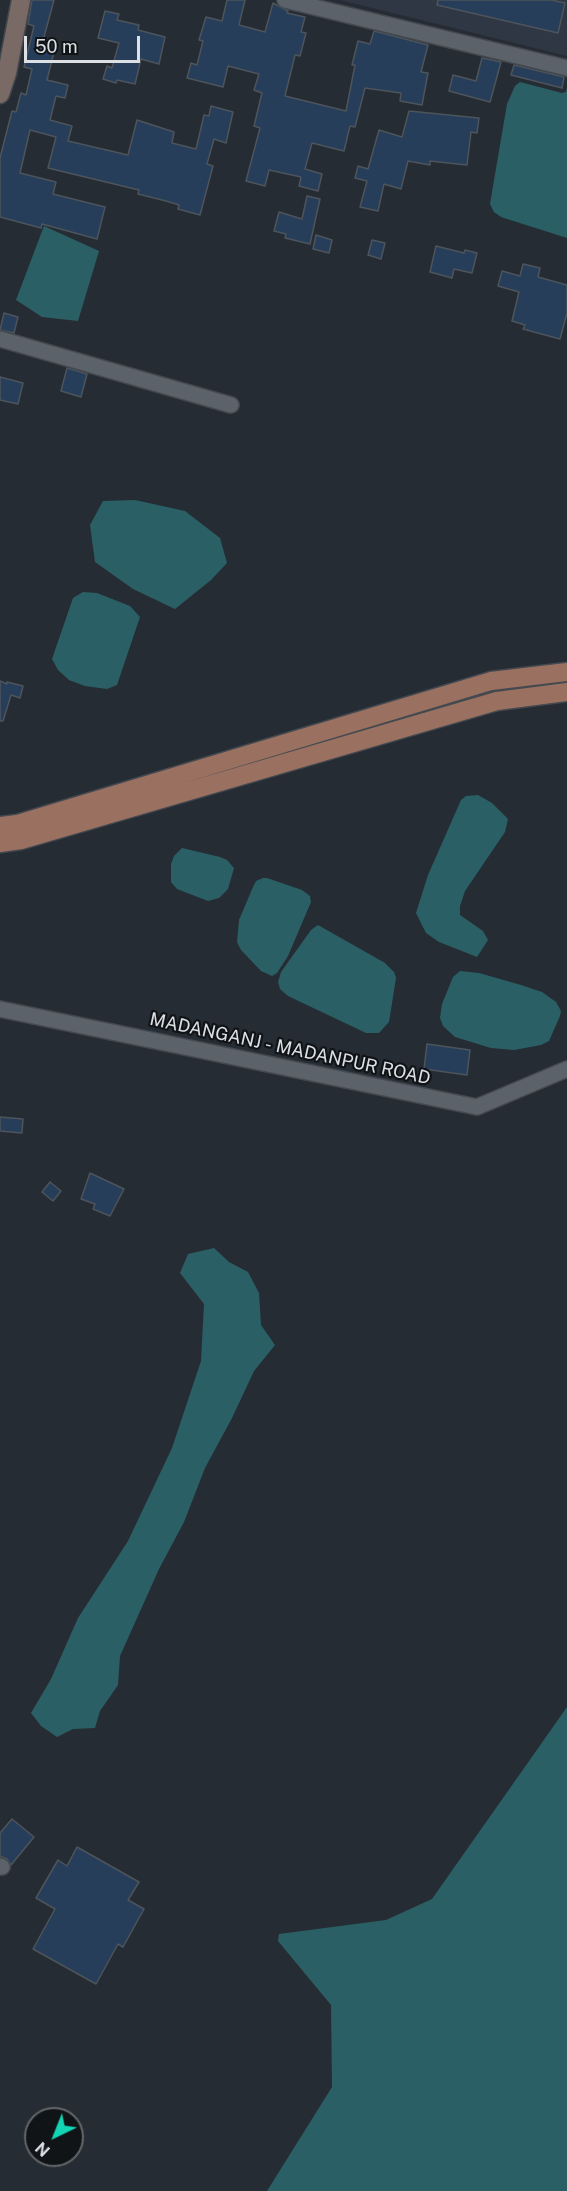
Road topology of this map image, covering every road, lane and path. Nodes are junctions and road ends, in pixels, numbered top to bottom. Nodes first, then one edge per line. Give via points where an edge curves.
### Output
1 (21, 0) edge
2 (285, 0) edge
3 (567, 68) edge
4 (0, 94) edge
5 (0, 339) edge
6 (231, 405) dead end
7 (567, 672) edge
8 (567, 692) edge
9 (0, 826) edge
10 (0, 843) edge
11 (0, 1009) edge
12 (567, 1069) edge

1 - 4 street
2 - 3 street
5 - 6 street
7 - 9 main road via 490,681
8 - 10 main road via 497,701
11 - 12 street, MADANGANJ - MADANPUR ROAD via 477,1107

